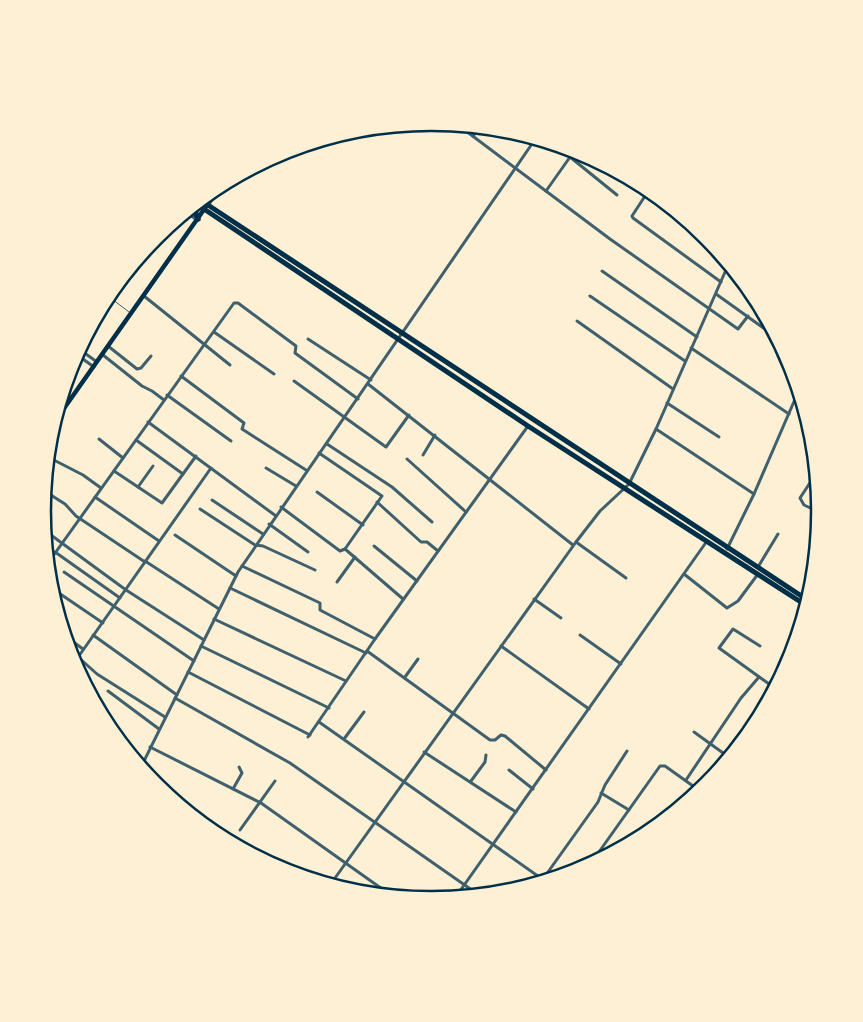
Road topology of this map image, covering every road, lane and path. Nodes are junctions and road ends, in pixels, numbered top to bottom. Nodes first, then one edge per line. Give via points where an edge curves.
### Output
1 (469, 133) edge
2 (475, 134) edge
3 (473, 136) junction
4 (531, 144) edge
5 (570, 157) joint
6 (515, 168) junction
7 (546, 191) junction
8 (616, 195) dead end
9 (645, 196) edge
10 (208, 204) edge
11 (206, 207) junction
12 (196, 212) edge
13 (192, 216) edge
14 (197, 219) junction
15 (602, 271) dead end
16 (726, 271) edge
17 (721, 282) junction
18 (716, 294) junction
19 (144, 296) junction
20 (590, 296) dead end
21 (115, 301) edge
22 (710, 308) junction
23 (131, 313) junction
24 (748, 316) junction
25 (577, 321) dead end
26 (765, 329) edge
27 (214, 332) junction
28 (403, 332) junction
29 (697, 337) junction
30 (308, 339) dead end
31 (398, 339) junction
32 (205, 345) junction
33 (108, 346) junction
34 (691, 348) junction
35 (85, 353) edge
36 (103, 355) junction
37 (151, 356) dead end
38 (83, 359) edge
39 (686, 361) junction
40 (97, 362) junction
41 (230, 365) dead end
42 (94, 367) junction
43 (274, 374) dead end
44 (181, 376) junction
45 (294, 381) dead end
46 (370, 382) junction
47 (673, 389) junction
48 (167, 395) junction
49 (358, 399) junction
50 (795, 399) edge
51 (164, 400) junction
52 (667, 403) junction
53 (66, 407) edge
54 (789, 414) junction
55 (409, 415) junction
56 (344, 418) junction
57 (148, 422) junction
58 (528, 426) junction
59 (656, 429) junction
60 (435, 435) junction
61 (719, 437) dead end
62 (99, 438) dead end
63 (136, 440) junction
64 (231, 442) dead end
65 (327, 444) junction
66 (319, 454) junction
67 (422, 455) dead end
68 (196, 456) junction
69 (123, 458) junction
70 (407, 459) dead end
71 (55, 460) edge
72 (153, 466) dead end
73 (211, 468) junction
74 (266, 468) dead end
75 (306, 470) junction
76 (114, 471) junction
77 (183, 474) junction
78 (489, 481) junction
79 (811, 482) edge
80 (296, 486) junction
81 (627, 486) junction
82 (138, 487) junction
83 (101, 488) junction
84 (317, 492) dead end
85 (754, 494) junction
86 (52, 496) edge
87 (95, 497) junction
88 (212, 500) dead end
89 (378, 502) junction
90 (281, 507) junction
91 (200, 509) dead end
92 (812, 509) edge
93 (466, 512) junction
94 (276, 516) junction
95 (80, 518) junction
96 (432, 522) dead end
97 (269, 524) junction
98 (362, 524) junction
99 (263, 534) junction
100 (778, 534) dead end
101 (52, 535) edge
102 (175, 535) dead end
103 (159, 541) junction
104 (707, 541) junction
105 (62, 542) junction
106 (576, 542) junction
107 (255, 545) junction
108 (573, 545) junction
109 (374, 546) dead end
110 (728, 547) junction
111 (345, 549) junction
112 (438, 551) junction
113 (55, 552) joint
114 (308, 552) dead end
115 (724, 552) junction
116 (355, 557) junction
117 (145, 562) junction
118 (242, 566) junction
119 (758, 566) junction
120 (315, 570) dead end
121 (64, 572) dead end
122 (684, 574) junction
123 (758, 574) junction
124 (236, 576) junction
125 (626, 578) dead end
126 (417, 581) junction
127 (337, 582) dead end
128 (230, 588) junction
129 (126, 590) junction
130 (61, 594) edge
131 (802, 596) edge
132 (120, 598) junction
133 (403, 599) junction
134 (534, 599) junction
135 (801, 602) edge
136 (115, 606) junction
137 (219, 609) junction
138 (561, 618) dead end
139 (214, 619) junction
140 (103, 622) junction
141 (93, 635) junction
142 (580, 635) dead end
143 (376, 639) junction
144 (204, 640) junction
145 (75, 643) edge
146 (201, 646) junction
147 (501, 646) junction
148 (760, 646) dead end
149 (83, 649) junction
150 (367, 652) junction
151 (79, 655) edge
152 (81, 659) edge
153 (418, 659) dead end
154 (194, 661) junction
155 (621, 664) junction
156 (188, 672) junction
157 (405, 677) junction
158 (759, 677) junction
159 (346, 681) junction
160 (770, 684) edge
161 (108, 691) dead end
162 (124, 691) junction
163 (176, 696) junction
164 (119, 699) junction
165 (329, 708) junction
166 (589, 710) junction
167 (454, 711) junction
168 (364, 712) dead end
169 (165, 717) junction
170 (319, 722) junction
171 (159, 730) junction
172 (694, 732) dead end
173 (344, 739) junction
174 (710, 744) junction
175 (150, 747) junction
176 (627, 751) dead end
177 (424, 752) junction
178 (724, 754) edge
179 (486, 755) dead end
180 (144, 760) edge
181 (239, 767) dead end
182 (509, 770) dead end
183 (546, 770) junction
184 (686, 780) junction
185 (275, 781) dead end
186 (471, 781) junction
187 (404, 782) junction
188 (694, 786) edge
189 (233, 789) junction
190 (532, 789) junction
191 (602, 793) junction
192 (261, 803) junction
193 (629, 810) junction
194 (516, 812) junction
195 (376, 824) junction
196 (240, 830) dead end
197 (493, 843) junction
198 (599, 853) edge
199 (346, 864) junction
200 (549, 872) edge
201 (538, 876) edge
202 (335, 878) edge
203 (464, 885) junction
204 (380, 888) edge
205 (469, 889) edge
206 (461, 890) edge

1 - 3 street
2 - 3 street
3 - 6 street
4 - 6 street
5 - 7 street
5 - 8 street
6 - 7 street
6 - 28 street
7 - 22 street
9 - 17 street via 632,217
10 - 11 street
11 - 14 main road
11 - 28 highway
11 - 31 highway
12 - 14 highway
13 - 14 street
14 - 19 main road
15 - 29 street
16 - 17 street
17 - 18 street
18 - 22 street
18 - 24 street
19 - 23 main road
19 - 32 street
20 - 39 street
21 - 23 lane
22 - 24 street via 739,329
22 - 29 street
23 - 33 main road
24 - 26 street
25 - 47 street
27 - 32 street
27 - 43 street
27 - 49 street via 233,304 237,303 296,346 295,353
28 - 31 street
28 - 81 highway
29 - 34 street
30 - 46 street
31 - 46 street
31 - 58 highway
32 - 41 street
32 - 44 street
33 - 36 main road
33 - 37 street via 137,369
34 - 39 street
34 - 54 street
35 - 40 street
36 - 40 main road
36 - 51 street
38 - 42 street
39 - 47 street
40 - 42 main road
42 - 53 main road
44 - 48 street
44 - 75 street via 243,422 242,429
45 - 56 street
46 - 49 street
46 - 55 street
47 - 52 street
48 - 51 street
48 - 64 street
49 - 56 street
50 - 54 street
51 - 57 street
52 - 59 street
52 - 61 street
54 - 85 street
55 - 56 street via 387,447
55 - 60 street
56 - 65 street
57 - 63 street
57 - 68 street
58 - 78 street
58 - 81 highway
59 - 81 street
59 - 85 street
60 - 67 street
60 - 78 street
62 - 69 street
63 - 69 street
63 - 77 street
65 - 66 street
65 - 96 street via 392,487
66 - 75 street
66 - 89 street via 382,496
68 - 73 street
68 - 77 street
69 - 76 street
70 - 93 street
71 - 83 street
72 - 82 street
73 - 94 street
73 - 103 street
74 - 80 street
75 - 80 street
76 - 82 street
76 - 83 street
77 - 82 street via 162,503
78 - 93 street
78 - 108 street
79 - 92 street via 800,498
80 - 90 street
81 - 104 highway
81 - 106 street via 600,511
81 - 110 highway
83 - 87 street
84 - 98 street
85 - 110 street
86 - 95 street
87 - 95 street
87 - 103 street
88 - 99 street
89 - 98 street
89 - 112 street via 421,542 427,542
90 - 94 street
90 - 111 street via 340,551
91 - 107 street
93 - 112 street
94 - 97 street
95 - 105 street
95 - 117 street
97 - 99 street
97 - 114 street
98 - 111 street
99 - 107 street
100 - 119 street
101 - 105 street
102 - 124 street
103 - 117 street
104 - 115 highway
104 - 122 street
105 - 113 street
105 - 129 street
106 - 108 street
106 - 125 street
107 - 118 street
107 - 120 street
108 - 134 street
109 - 126 street
110 - 115 street
110 - 119 highway
111 - 116 street
112 - 126 street
113 - 132 street
115 - 123 highway
116 - 127 street
116 - 133 street
117 - 129 street
117 - 137 street
118 - 124 street
118 - 143 street via 318,602 320,610
119 - 131 highway
121 - 136 street
122 - 123 street via 726,608 738,601
122 - 155 street
123 - 135 highway
124 - 128 street
126 - 133 street
128 - 137 street
128 - 150 street
129 - 132 street
129 - 144 street
130 - 140 street
132 - 136 street
133 - 143 street
134 - 138 street
134 - 147 street
136 - 140 street
136 - 154 street
137 - 139 street
139 - 144 street
139 - 159 street
140 - 141 street
141 - 149 street
141 - 163 street
142 - 155 street
143 - 150 street
144 - 146 street
145 - 149 street
146 - 154 street
146 - 165 street
147 - 166 street
147 - 167 street
148 - 158 street via 733,630 719,648
149 - 151 street
150 - 157 street
150 - 159 street
152 - 162 street
153 - 157 street
154 - 156 street
155 - 166 street
156 - 163 street
156 - 170 street via 309,736
157 - 167 street
158 - 160 street
158 - 174 street
159 - 165 street
161 - 164 street
162 - 164 street
162 - 169 street
163 - 169 street
163 - 195 street via 290,763
164 - 171 street
165 - 170 street
166 - 183 street
167 - 177 street
167 - 183 street via 490,740 503,735
168 - 173 street
169 - 171 street
170 - 173 street
171 - 175 street
172 - 174 street
173 - 187 street
174 - 178 street
174 - 184 street
175 - 180 street
175 - 189 street
176 - 191 street
177 - 186 street
177 - 187 street
179 - 186 street via 485,762
181 - 189 street via 242,772
182 - 190 street
183 - 190 street
184 - 188 street
184 - 193 street via 660,766
185 - 192 street
186 - 194 street
187 - 195 street
187 - 197 street
189 - 192 street
190 - 194 street
191 - 193 street
191 - 200 street
192 - 196 street
192 - 199 street
193 - 198 street
194 - 197 street
195 - 199 street
195 - 203 street
197 - 201 street
197 - 203 street
199 - 202 street
199 - 204 street
203 - 205 street
203 - 206 street

